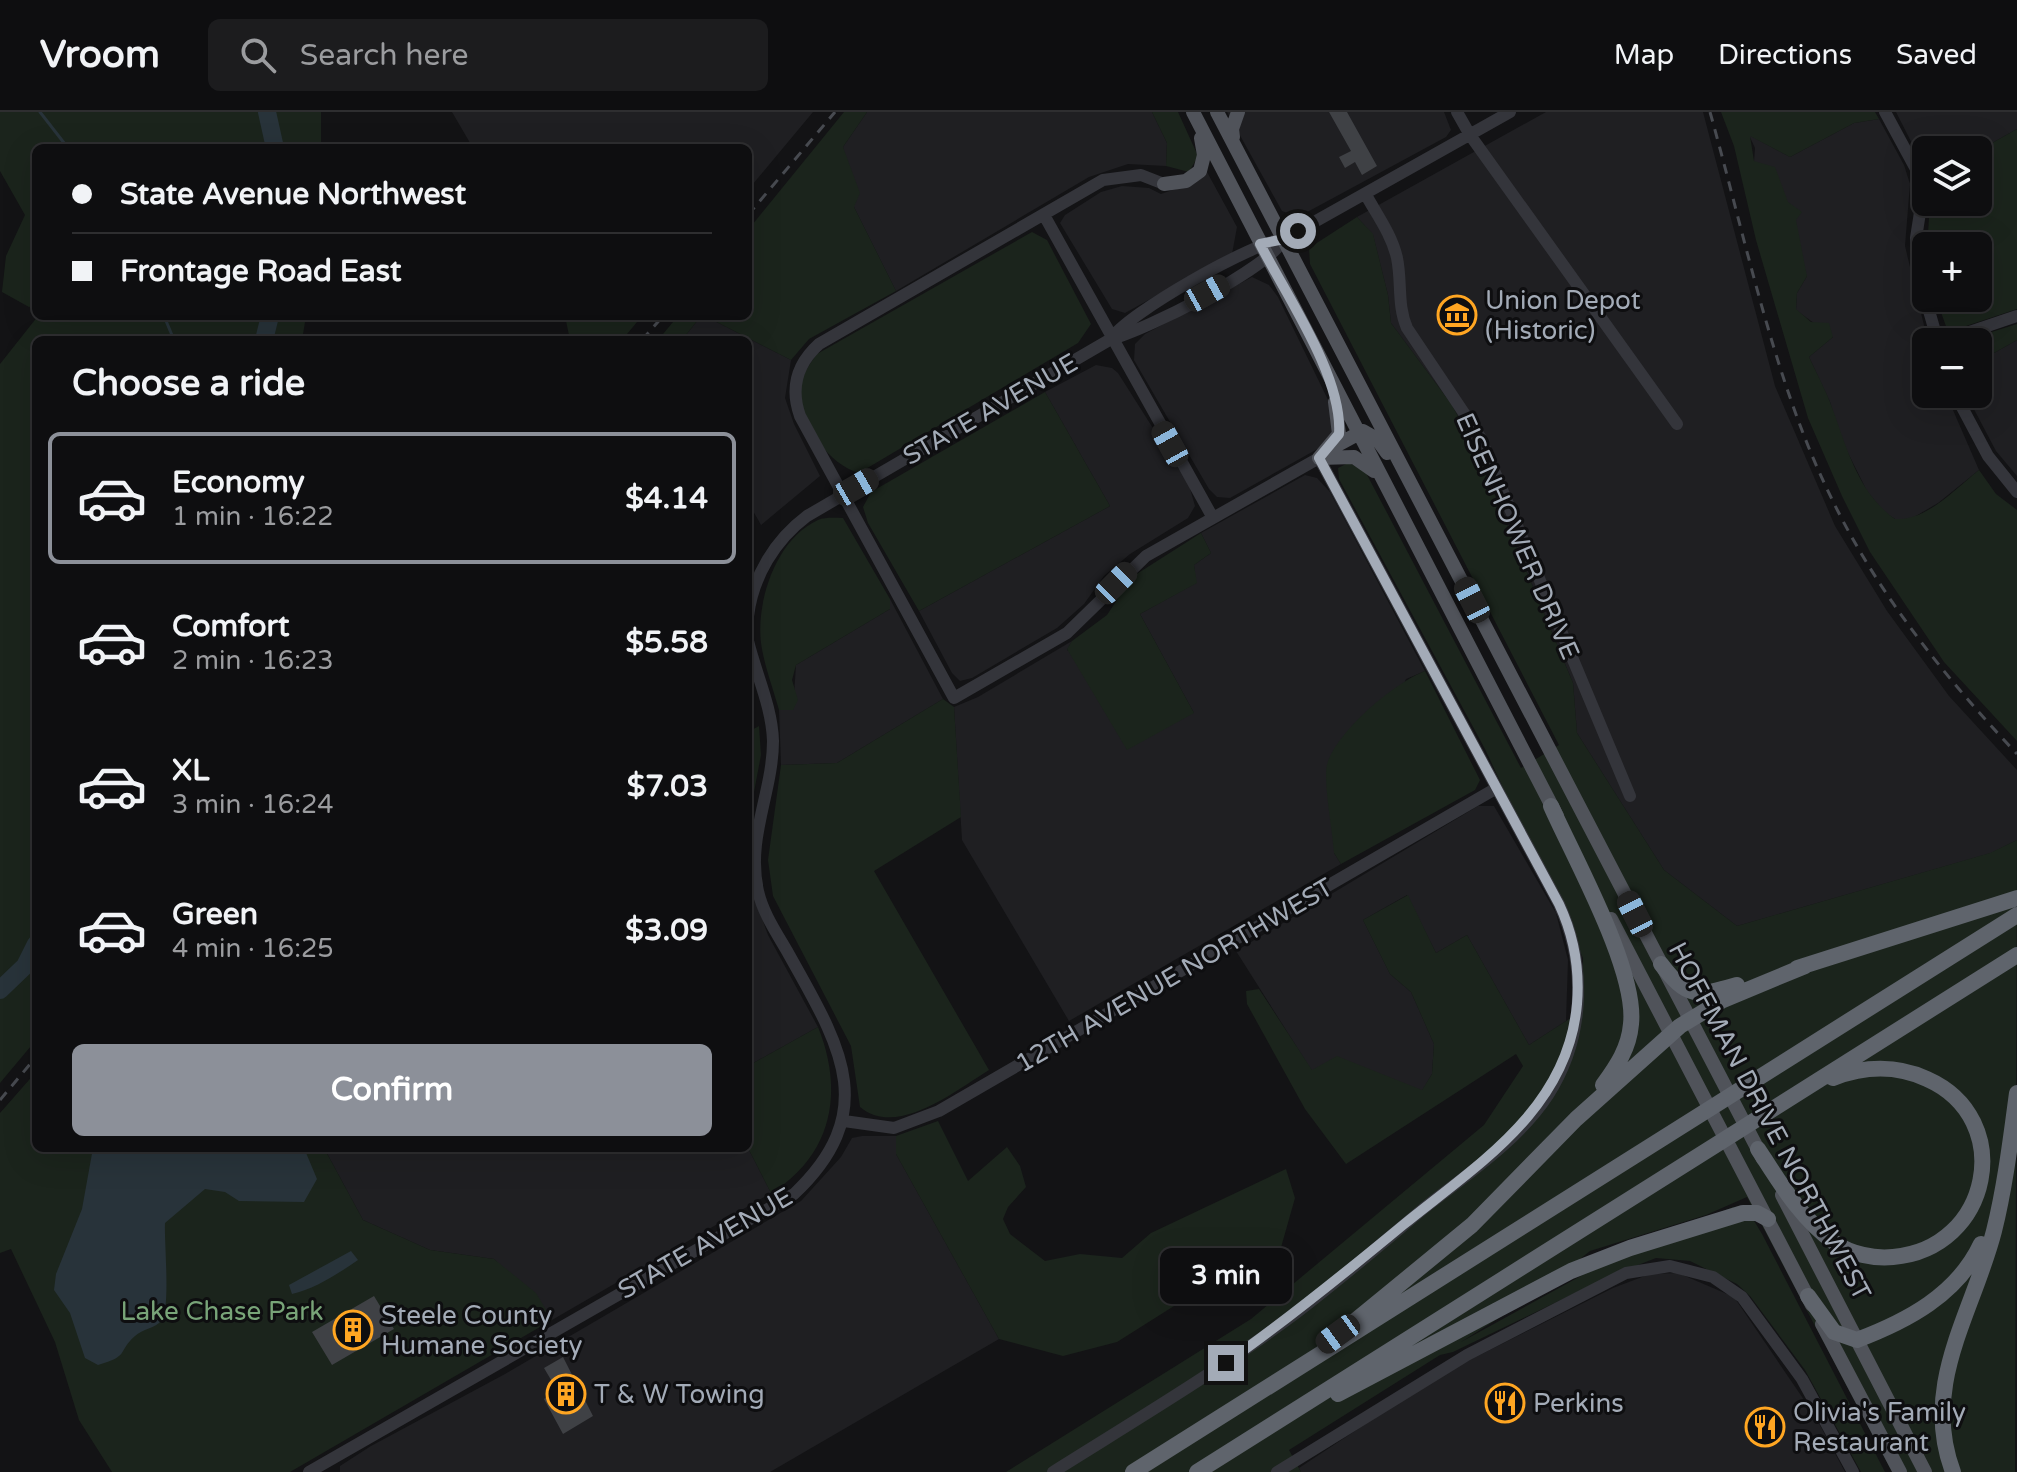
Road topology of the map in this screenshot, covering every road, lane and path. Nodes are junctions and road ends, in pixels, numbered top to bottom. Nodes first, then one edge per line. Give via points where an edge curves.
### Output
1 (1191, 112) edge
2 (1217, 112) edge
3 (1238, 112) edge
4 (1457, 112) edge
5 (1510, 112) edge
6 (1885, 112) edge
7 (1470, 135) junction
8 (1235, 146) junction
9 (1164, 184) joint
10 (1366, 195) junction
11 (1044, 215) junction
12 (1284, 239) junction
13 (1260, 244) junction
14 (1268, 259) junction
15 (2017, 316) edge
16 (1935, 328) edge
17 (1981, 328) edge
18 (1111, 339) junction
19 (1325, 371) junction
20 (1962, 408) edge
21 (1677, 424) dead end
22 (1357, 433) junction
23 (1324, 454) junction
24 (1383, 482) junction
25 (2017, 492) edge
26 (843, 495) junction
27 (1213, 518) junction
28 (1447, 553) junction
29 (752, 603) edge
30 (752, 655) edge
31 (1495, 789) junction
32 (1630, 796) dead end
33 (1551, 806) junction
34 (2017, 898) edge
35 (2017, 915) edge
36 (2017, 955) edge
37 (1661, 964) junction
38 (1805, 966) junction
39 (1690, 1019) junction
40 (1672, 1034) junction
41 (2017, 1093) edge
42 (1788, 1100) junction
43 (1576, 1119) junction
44 (844, 1121) junction
45 (1758, 1149) junction
46 (2002, 1183) junction
47 (1768, 1219) junction
48 (1808, 1296) junction
49 (1857, 1340) junction
50 (1247, 1400) junction
51 (1251, 1438) junction
52 (309, 1472) edge
53 (1053, 1472) edge
54 (1133, 1472) edge
55 (1197, 1472) edge
56 (1277, 1472) edge
57 (1853, 1472) edge
58 (1900, 1472) edge
59 (1925, 1472) edge
60 (1953, 1472) edge

1 - 9 main road via 1204,165 1194,177
1 - 13 main road, HOFFMAN DRIVE NORTHWEST
2 - 8 main road, HOFFMAN DRIVE NORTHWEST
3 - 8 main road via 1232,129
4 - 7 street
5 - 7 street
6 - 16 street via 1918,173 1917,269
7 - 10 street
7 - 21 street
8 - 12 main road, HOFFMAN DRIVE NORTHWEST
9 - 11 street via 1141,175 1113,177
10 - 12 street
10 - 32 street, EISENHOWER DRIVE via 1398,261 1401,316 1480,437
11 - 18 street
11 - 26 street via 819,344 803,362 795,395 800,416
12 - 13 street
12 - 14 street
12 - 28 main road, HOFFMAN DRIVE NORTHWEST
13 - 14 main road, HOFFMAN DRIVE NORTHWEST
13 - 18 street via 1132,316
14 - 18 street via 1141,330
14 - 19 main road, HOFFMAN DRIVE NORTHWEST
15 - 17 street
18 - 26 street, STATE AVENUE
18 - 27 street
19 - 22 main road, HOFFMAN DRIVE NORTHWEST
19 - 23 main road via 1340,422 1339,434
20 - 25 street via 1988,456
22 - 23 main road
22 - 24 main road, HOFFMAN DRIVE NORTHWEST
22 - 28 main road via 1369,432 1377,439
23 - 24 main road via 1354,457
23 - 27 street
23 - 31 street
24 - 33 main road, HOFFMAN DRIVE NORTHWEST
26 - 27 street via 954,698 1067,633 1130,569
26 - 29 street, STATE AVENUE via 785,533 760,576
28 - 37 main road, HOFFMAN DRIVE NORTHWEST
30 - 44 street, STATE AVENUE via 773,740 756,828 758,891 840,1051 846,1074
31 - 44 street, 12TH AVENUE NORTHWEST via 939,1111 894,1128
31 - 53 street via 1559,904 1576,955 1575,1026 1547,1096 1491,1154 1293,1315
33 - 40 main road, HOFFMAN DRIVE NORTHWEST
33 - 43 highway via 1613,946 1631,1005 1628,1042 1621,1057
34 - 38 highway
35 - 50 highway
36 - 42 highway
37 - 38 highway via 1676,984 1700,994
37 - 39 main road, HOFFMAN DRIVE NORTHWEST
38 - 39 highway
39 - 40 highway
39 - 45 main road, HOFFMAN DRIVE NORTHWEST
40 - 43 highway
40 - 47 main road, HOFFMAN DRIVE NORTHWEST
41 - 46 highway
42 - 45 highway via 1836,1077 1878,1068 1936,1083 1959,1102 1980,1143 1979,1191 1966,1219 1944,1240 1917,1252 1886,1258 1853,1252 1805,1216
42 - 51 highway
43 - 50 highway via 1434,1257
44 - 52 street, STATE AVENUE via 813,1176 794,1194
45 - 49 main road, HOFFMAN DRIVE NORTHWEST
46 - 49 highway via 1981,1246 1963,1275 1929,1304
46 - 60 highway via 1994,1231 1947,1361 1941,1415
47 - 48 main road, HOFFMAN DRIVE NORTHWEST
47 - 51 highway via 1751,1212 1729,1217 1571,1271
48 - 49 highway via 1834,1332
48 - 58 main road, HOFFMAN DRIVE NORTHWEST
49 - 59 main road, HOFFMAN DRIVE NORTHWEST
50 - 54 highway
51 - 55 highway
56 - 57 street via 1441,1370 1575,1299 1626,1273 1670,1266 1713,1277 1742,1297 1802,1379

